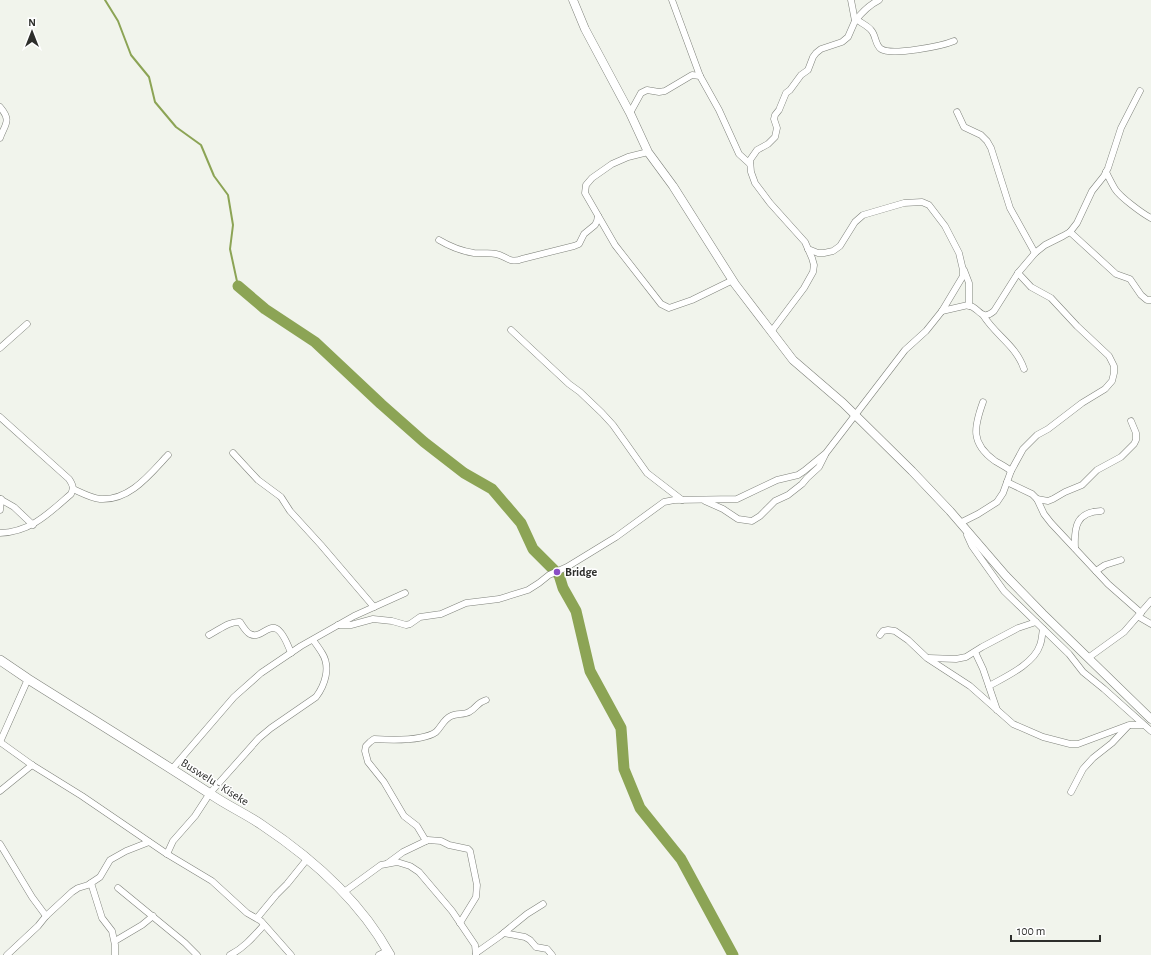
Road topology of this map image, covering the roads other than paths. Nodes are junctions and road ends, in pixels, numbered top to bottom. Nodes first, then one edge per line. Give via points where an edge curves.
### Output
1 (573, 0) edge
2 (672, 0) edge
3 (851, 0) edge
4 (879, 0) edge
5 (855, 20) junction
6 (954, 41) dead end
7 (700, 76) junction
8 (1140, 91) dead end
9 (0, 107) edge
10 (957, 112) dead end
11 (630, 113) junction
12 (0, 138) edge
13 (648, 152) junction
14 (750, 164) junction
15 (1106, 172) junction
16 (598, 216) junction
17 (1151, 218) edge
18 (1070, 232) junction
19 (438, 240) dead end
20 (808, 248) junction
21 (1035, 253) junction
22 (963, 270) junction
23 (1018, 273) junction
24 (733, 280) junction
25 (1151, 300) edge
26 (969, 306) junction
27 (942, 311) junction
28 (983, 315) junction
29 (27, 324) dead end
30 (511, 330) dead end
31 (771, 332) junction
32 (0, 348) edge
33 (1024, 368) dead end
34 (984, 402) dead end
35 (856, 415) junction
36 (0, 417) edge
37 (1132, 422) dead end
38 (233, 453) dead end
39 (826, 453) junction
40 (168, 455) dead end
41 (1011, 471) junction
42 (1007, 482) junction
43 (73, 489) junction
44 (0, 499) edge
45 (700, 499) junction
46 (1037, 499) junction
47 (682, 500) junction
48 (0, 510) edge
49 (1101, 511) dead end
50 (960, 523) junction
51 (33, 525) junction
52 (968, 531) junction
53 (0, 533) edge
54 (1075, 548) junction
55 (1121, 560) dead end
56 (1096, 571) junction
57 (404, 593) dead end
58 (1151, 601) edge
59 (374, 608) junction
60 (1140, 615) junction
61 (1036, 622) junction
62 (1151, 624) edge
63 (338, 625) junction
64 (1043, 629) junction
65 (209, 635) dead end
66 (880, 635) dead end
67 (313, 640) junction
68 (975, 652) junction
69 (291, 653) junction
70 (927, 658) junction
71 (1088, 658) junction
72 (0, 660) edge
73 (28, 679) junction
74 (989, 686) junction
75 (486, 700) dead end
76 (997, 711) junction
77 (1136, 717) junction
78 (1151, 719) edge
79 (1143, 724) junction
80 (1130, 725) junction
81 (1151, 731) edge
82 (0, 742) edge
83 (32, 765) junction
84 (172, 769) junction
85 (0, 791) edge
86 (1071, 792) dead end
87 (210, 793) junction
88 (426, 841) junction
89 (149, 842) junction
90 (0, 844) edge
91 (167, 854) junction
92 (308, 858) junction
93 (388, 863) junction
94 (91, 883) junction
95 (118, 888) dead end
96 (344, 892) junction
97 (543, 904) dead end
98 (46, 916) junction
99 (153, 916) junction
100 (257, 918) junction
101 (264, 924) junction
102 (460, 924) junction
103 (504, 934) junction
104 (115, 941) junction
105 (385, 954) edge
106 (476, 954) edge
107 (7, 955) edge
108 (115, 955) edge
109 (197, 955) edge
110 (230, 955) edge
111 (291, 955) edge
112 (552, 955) edge

1 - 11 street via 585,29
2 - 7 street
3 - 5 street
4 - 5 street via 868,6
5 - 6 street via 871,29 883,50 912,50
5 - 14 street via 845,40 816,53 808,70 786,93 779,110 774,114 777,133 768,144 757,150
7 - 11 street via 692,75 665,91 647,90 641,94
7 - 14 street via 739,154
8 - 15 street via 1120,128
9 - 12 street via 7,123
10 - 21 street via 964,127 981,135 991,148 1010,208
11 - 13 street
13 - 16 street via 612,164 586,185 585,193
13 - 24 street via 673,186
14 - 20 street via 755,183 761,192
15 - 17 street via 1121,196
15 - 18 street via 1092,190 1077,223
16 - 19 street via 595,225 584,234 578,244 517,261 495,254 459,249
16 - 24 street via 616,245 664,306 672,308
18 - 21 street
18 - 25 street via 1116,274 1130,279 1141,295
20 - 22 street via 818,253 833,251 840,246 855,222 863,215 904,203 922,202 929,205 946,226 959,253
20 - 31 street via 814,265 813,272
21 - 23 street
22 - 26 street via 969,283
22 - 27 street via 961,281
23 - 28 street via 994,311 989,315
23 - 41 street via 1031,287 1051,298 1109,356 1114,366 1114,374 1105,389 1082,403 1023,449
24 - 31 street
26 - 27 street
26 - 28 street
27 - 35 street via 926,331 905,350
28 - 33 street via 1021,358
29 - 32 street
30 - 47 street via 602,413 647,473
31 - 35 street via 793,360
34 - 41 street via 975,426 977,440 988,455
35 - 39 street
35 - 50 street
36 - 43 street via 69,479
37 - 46 street via 1136,440 1121,457 1097,470 1082,485 1053,500
38 - 59 street via 258,480 281,497 290,511
39 - 45 street via 798,475 777,480 736,499
39 - 45 street via 819,467 802,484 775,501 752,521 738,519
40 - 43 street via 140,485 126,493 100,499
41 - 42 street
42 - 46 street
42 - 50 street via 997,502
43 - 51 street via 71,494
44 - 48 street
44 - 51 street
45 - 47 street
46 - 54 street via 1047,519
47 - 63 street via 664,502 616,537 549,575 528,590 517,594 466,603 441,614 420,617 406,625 373,619 351,625
49 - 54 street via 1093,511 1079,520 1074,530
50 - 52 street
51 - 53 street
52 - 61 street via 972,546 1004,591
52 - 71 street via 1006,576
54 - 56 street
55 - 56 street
56 - 60 street
57 - 59 street
58 - 60 street
59 - 63 street
60 - 62 street
60 - 71 street via 1124,632
61 - 64 street
61 - 68 street via 1018,628
63 - 67 street
64 - 74 street via 1040,646 1033,657 1019,669
64 - 77 street via 1069,654 1083,672
65 - 69 street via 236,622 240,622 252,635 275,628 285,638
66 - 70 street via 888,630 895,631
67 - 69 street
67 - 87 street via 325,659 326,674 321,690 316,697 259,738
68 - 70 street via 956,659
68 - 74 street
69 - 84 street via 261,673 234,697
70 - 76 street via 970,686
71 - 78 street
72 - 73 main road, Buswelu - Kiseke
73 - 82 street
73 - 84 main road, Buswelu - Kiseke
74 - 76 street
75 - 88 street via 477,704 470,712 448,718 430,735 418,738 374,739 366,746 368,762 384,782 404,816 417,826
76 - 80 street via 1013,724 1026,730 1044,738 1070,744 1078,744
77 - 79 street
77 - 80 street
79 - 80 street
79 - 81 street
80 - 86 street via 1083,769
82 - 83 street
83 - 85 street
83 - 89 street
84 - 87 main road, Buswelu - Kiseke
87 - 91 street via 195,816 173,841
87 - 92 main road, Buswelu - Kiseke
88 - 93 street via 403,852
88 - 102 street via 441,841 468,849 472,854 477,885 476,897
89 - 91 street
89 - 94 street via 113,858 100,877
90 - 98 street
91 - 100 street via 212,881 247,913
92 - 96 main road, Buswelu - Kiseke
92 - 100 street
93 - 96 street via 375,869
93 - 102 street via 404,864 419,872
94 - 98 street via 72,892
94 - 104 street via 102,918 112,931
95 - 99 street
96 - 105 main road, Buswelu - Kiseke via 361,912
97 - 103 street
98 - 107 street
99 - 104 street
99 - 109 street
100 - 101 street
101 - 110 street via 254,937
101 - 111 street
102 - 106 street via 475,945
103 - 106 street
103 - 112 street via 525,937 536,947 547,949
104 - 108 street

